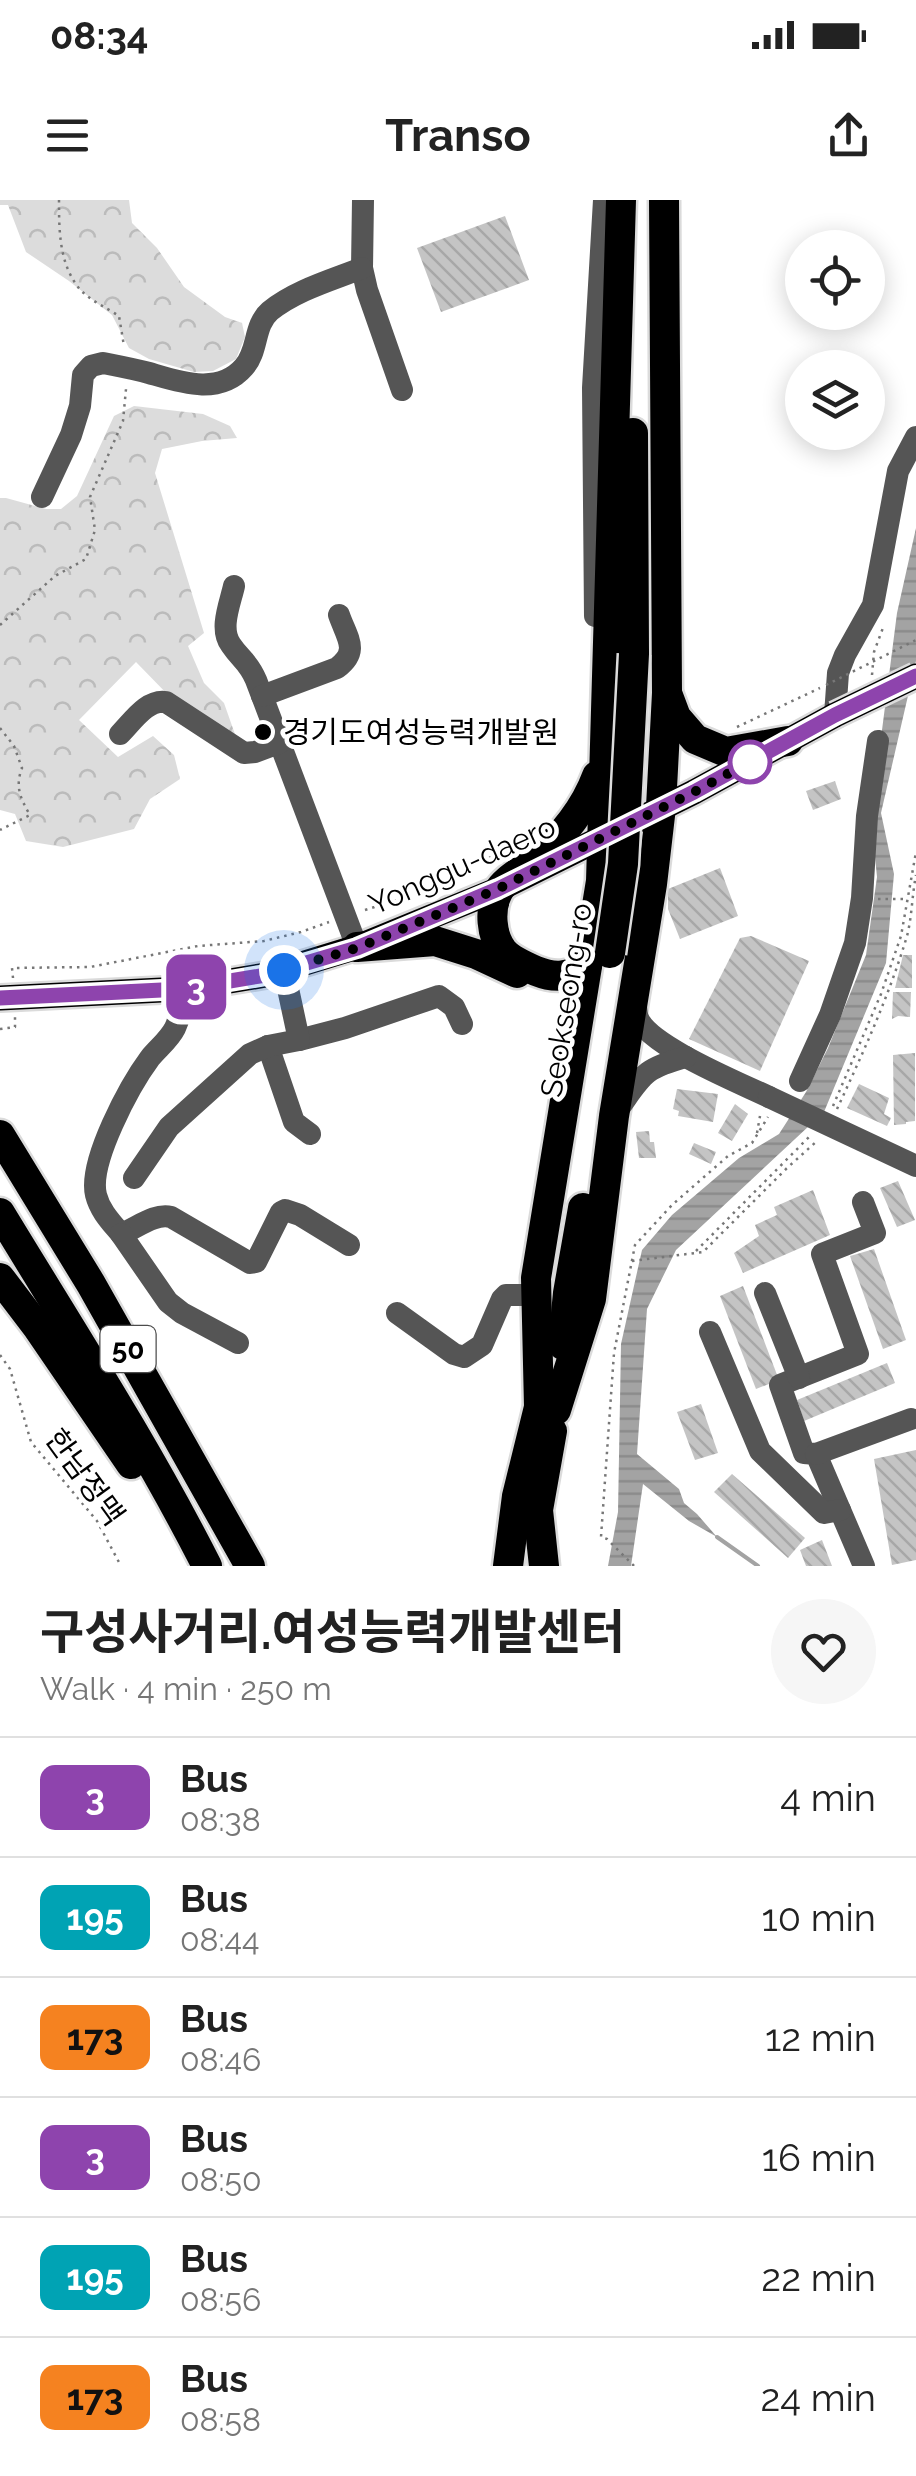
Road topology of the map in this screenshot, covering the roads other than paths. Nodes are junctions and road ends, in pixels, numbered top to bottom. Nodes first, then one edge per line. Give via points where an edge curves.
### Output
1 (363, 200) edge
2 (662, 202) edge
3 (620, 204) edge
4 (362, 268) junction
5 (402, 390) dead end
6 (916, 437) edge
7 (42, 496) dead end
8 (234, 586) dead end
9 (339, 616) dead end
10 (642, 655) junction
11 (916, 676) edge
12 (606, 679) junction
13 (666, 693) junction
14 (262, 696) junction
15 (835, 715) junction
16 (120, 734) dead end
17 (604, 739) junction
18 (788, 741) junction
19 (878, 741) dead end
20 (278, 743) junction
21 (661, 807) junction
22 (601, 838) junction
23 (498, 889) junction
24 (612, 946) junction
25 (357, 948) junction
26 (284, 970) junction
27 (182, 989) junction
28 (634, 993) junction
29 (7, 998) edge
30 (579, 1022) junction
31 (462, 1024) dead end
32 (300, 1040) junction
33 (268, 1046) junction
34 (686, 1056) junction
35 (800, 1082) dead end
36 (614, 1116) junction
37 (310, 1134) dead end
38 (0, 1135) edge
39 (916, 1166) edge
40 (134, 1178) dead end
41 (862, 1202) dead end
42 (0, 1214) edge
43 (121, 1234) junction
44 (349, 1245) dead end
45 (0, 1278) edge
46 (765, 1293) dead end
47 (536, 1295) junction
48 (397, 1313) dead end
49 (803, 1322) dead end
50 (780, 1331) junction
51 (710, 1332) dead end
52 (238, 1342) dead end
53 (799, 1378) junction
54 (547, 1408) junction
55 (911, 1419) dead end
56 (798, 1435) junction
57 (760, 1452) junction
58 (816, 1454) junction
59 (840, 1510) junction
60 (198, 1566) edge
61 (207, 1566) edge
62 (250, 1566) edge
63 (508, 1566) edge
64 (544, 1566) edge
65 (864, 1566) edge

1 - 4 street
2 - 10 highway, Seokseong-ro
2 - 13 highway
3 - 10 highway, Seokseong-ro
3 - 12 highway
4 - 5 street
4 - 7 street via 270,312 244,368 220,383 91,366 83,375 72,434
6 - 15 street via 898,471 873,605 838,673
8 - 14 street via 226,636 249,664
9 - 14 street via 350,650 344,662
10 - 24 highway, Seokseong-ro, bridge
11 - 15 main road, Yonggu-daero, bridge
12 - 13 highway via 615,694 642,710 654,711
12 - 17 highway
13 - 18 highway via 695,739 726,752
13 - 21 highway
14 - 20 street
15 - 18 main road, Yonggu-daero
16 - 20 street via 157,700 244,753
17 - 22 highway
17 - 23 highway via 600,770 576,818
18 - 21 main road, Yonggu-daero
19 - 35 street via 855,943
20 - 25 street
21 - 22 main road, Yonggu-daero
21 - 24 highway
22 - 23 main road, Yonggu-daero
22 - 24 highway
23 - 24 highway via 494,930 504,953 533,970 572,975
23 - 25 main road, Yonggu-daero
24 - 28 highway
24 - 30 highway
24 - 54 highway, Seokseong-ro via 556,1276
25 - 26 main road, Yonggu-daero
25 - 30 highway via 435,941 476,954 547,986 572,1005
26 - 27 main road, Yonggu-daero
26 - 32 street
27 - 29 main road, Yonggu-daero
27 - 43 street via 176,1027 124,1102 96,1168 96,1196
28 - 34 street via 638,1020
28 - 36 highway
30 - 47 highway
31 - 32 street via 439,996
32 - 33 street
33 - 37 street via 294,1122
33 - 40 street via 250,1054 169,1127
34 - 36 street via 643,1074
34 - 39 street, bridge via 769,1107
36 - 54 highway via 591,1299
38 - 62 highway, 50
41 - 53 street via 875,1234 822,1254 858,1354
42 - 61 highway, 50
43 - 44 street via 164,1215 253,1264 285,1210
43 - 52 street via 168,1302
45 - 60 highway
46 - 50 street
47 - 48 street via 506,1295 482,1346 464,1357
47 - 54 highway
49 - 50 street
50 - 53 street
51 - 57 street
53 - 56 street via 780,1385
54 - 63 highway, Seokseong-ro via 516,1496
54 - 64 highway, Seokseong-ro via 538,1510
55 - 58 street
56 - 57 street
56 - 58 street via 804,1452
57 - 59 street via 824,1514
58 - 59 street
59 - 65 street

